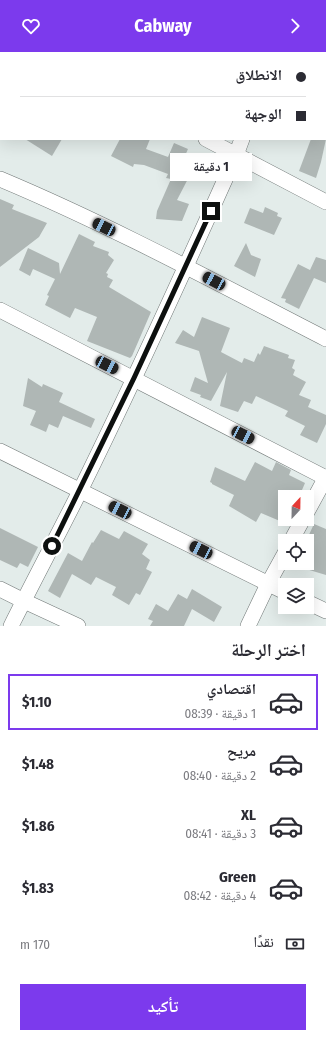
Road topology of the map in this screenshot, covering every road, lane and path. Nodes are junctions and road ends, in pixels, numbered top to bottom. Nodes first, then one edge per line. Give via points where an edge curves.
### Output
1 (208, 140) edge
2 (242, 140) edge
3 (236, 155) junction
4 (0, 180) edge
5 (326, 202) edge
6 (186, 267) junction
7 (0, 310) edge
8 (326, 340) edge
9 (134, 378) junction
10 (0, 451) edge
11 (326, 478) edge
12 (80, 490) junction
13 (314, 499) edge
14 (278, 566) edge
15 (268, 584) junction
16 (0, 589) edge
17 (278, 589) edge
18 (24, 601) junction
19 (314, 606) edge
20 (326, 612) edge
21 (11, 626) edge
22 (78, 626) edge
23 (248, 626) edge

1 - 3 street
2 - 3 street
3 - 5 street
3 - 6 street
4 - 6 street via 50,200
6 - 8 street
6 - 9 street
7 - 9 street
9 - 11 street
9 - 12 street
10 - 12 street
11 - 13 street
12 - 15 street
12 - 18 street
14 - 15 street
15 - 17 street
15 - 23 street
16 - 18 street
18 - 21 street
18 - 22 street
19 - 20 street

